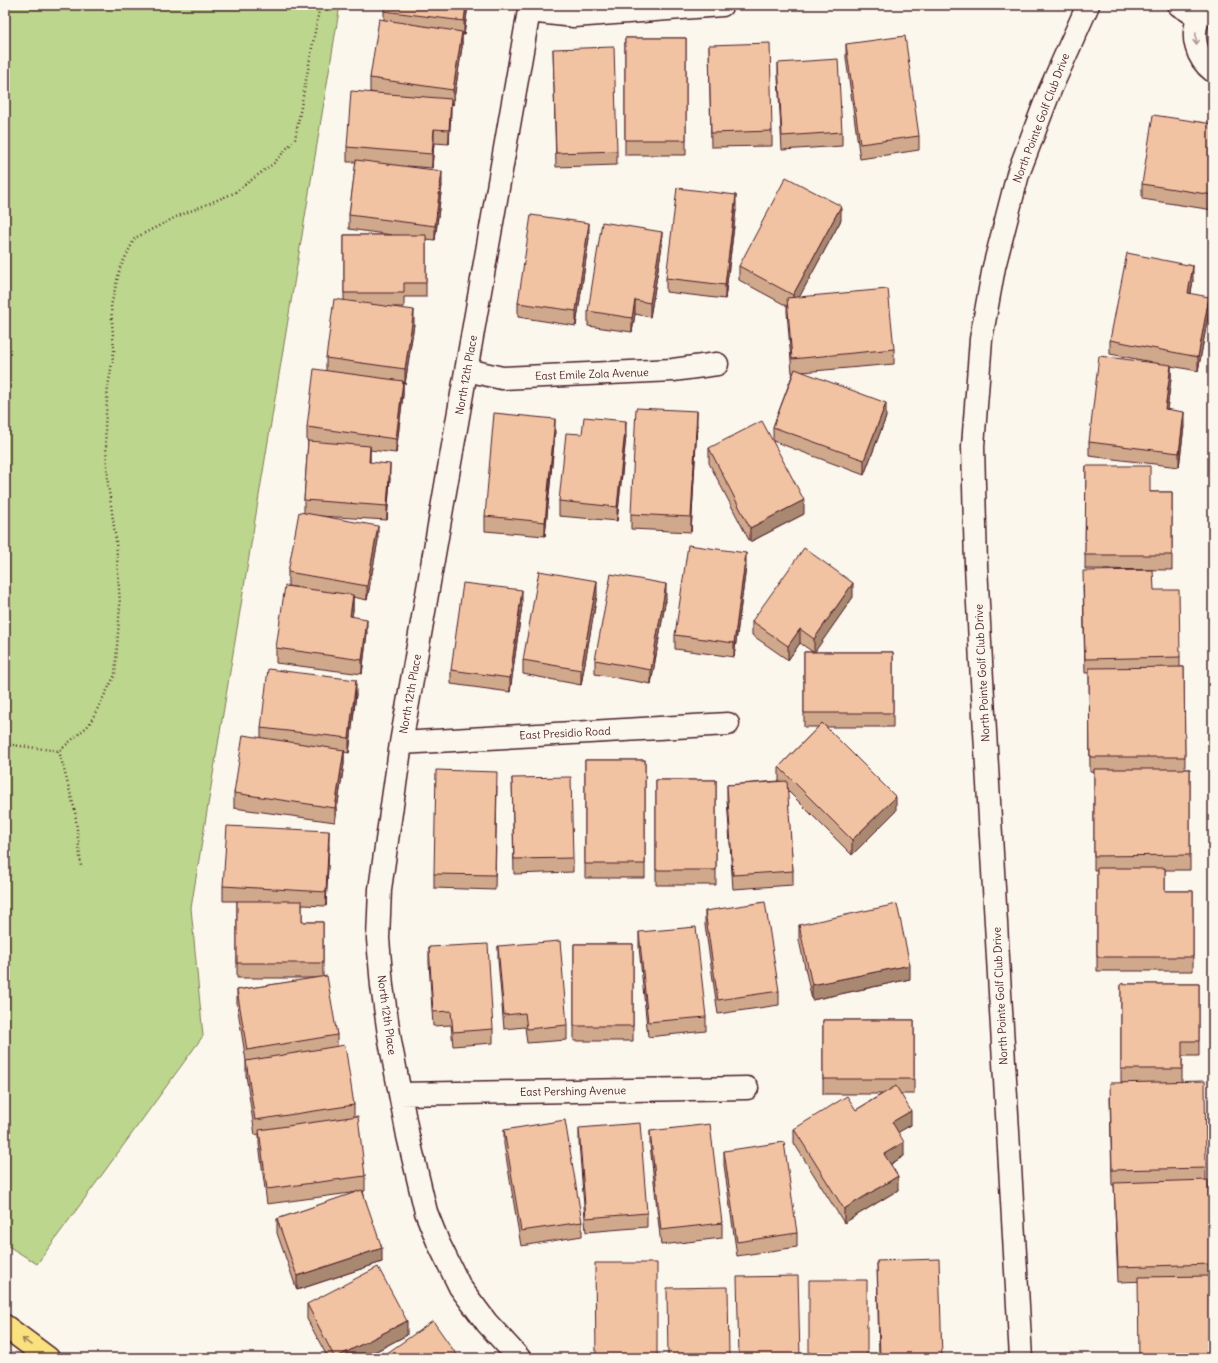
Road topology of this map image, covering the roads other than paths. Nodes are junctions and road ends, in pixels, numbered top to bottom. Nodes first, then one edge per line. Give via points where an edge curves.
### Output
1 (722, 5) edge
2 (1088, 5) edge
3 (1179, 5) edge
4 (530, 8) edge
5 (1205, 11) edge
6 (1213, 71) edge
7 (717, 364) dead end
8 (467, 370) junction
9 (728, 724) dead end
10 (401, 743) junction
11 (747, 1088) dead end
12 (400, 1094) junction
13 (5, 1326) edge
14 (48, 1358) edge
15 (519, 1358) edge
16 (1021, 1358) edge

1 - 4 street via 574,16
2 - 16 street, North Pointe Golf Club Drive via 1050,90 1018,174 994,266 981,340 973,446 981,662
3 - 5 street
4 - 8 street, North 12th Place via 518,64
5 -> 6 street via 1195,33 1196,45 1201,58
7 - 8 street, East Emile Zola Avenue via 673,370 502,378
8 - 10 street, North 12th Place
9 - 10 street, East Presidio Road
10 - 12 street, North 12th Place via 380,889 378,938 382,986
11 - 12 street, East Pershing Avenue
12 - 15 street, North 12th Place via 426,1212 438,1242 460,1287 487,1323
14 -> 13 main road

